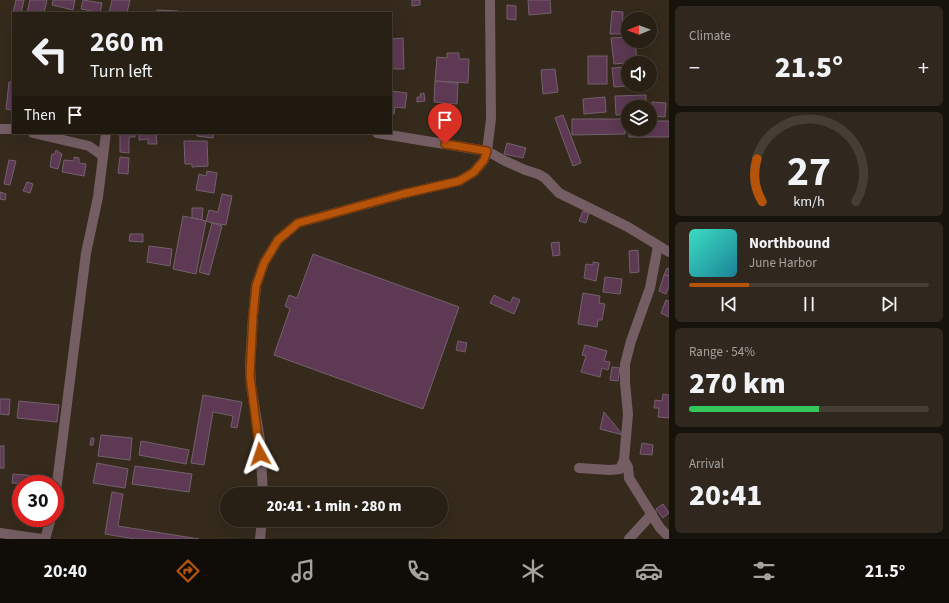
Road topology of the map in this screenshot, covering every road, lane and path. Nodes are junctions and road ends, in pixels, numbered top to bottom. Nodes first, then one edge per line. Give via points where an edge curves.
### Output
1 (490, 0) edge
2 (0, 129) edge
3 (12, 129) edge
4 (37, 134) edge
5 (383, 134) edge
6 (105, 137) edge
7 (89, 146) junction
8 (487, 151) junction
9 (102, 156) junction
10 (658, 246) junction
11 (669, 252) edge
12 (624, 460) junction
13 (579, 468) dead end
14 (610, 470) junction
15 (58, 475) edge
16 (629, 478) junction
17 (263, 487) edge
18 (652, 514) junction
19 (641, 526) junction
20 (48, 527) edge
21 (261, 527) edge
22 (660, 528) junction
23 (0, 534) edge
24 (669, 537) edge
25 (43, 539) edge
26 (260, 539) edge
27 (629, 539) edge

1 - 8 street via 490,118
2 - 3 street
4 - 7 street
5 - 8 street
6 - 7 street
6 - 9 street
7 - 9 street
8 - 10 street via 538,174 559,193 628,227
8 - 17 street via 484,160 474,172 459,181 298,223 278,240 264,263 256,286 251,342 251,386 260,440
9 - 15 street via 98,197 86,254
10 - 11 street
10 - 12 street via 650,288 625,364 628,414
12 - 14 street via 620,469
12 - 16 street
13 - 14 street
14 - 16 street
16 - 18 street
18 - 19 street
18 - 22 street
19 - 22 street
19 - 27 street
20 - 25 street
21 - 26 street
22 - 24 street
23 - 25 street

